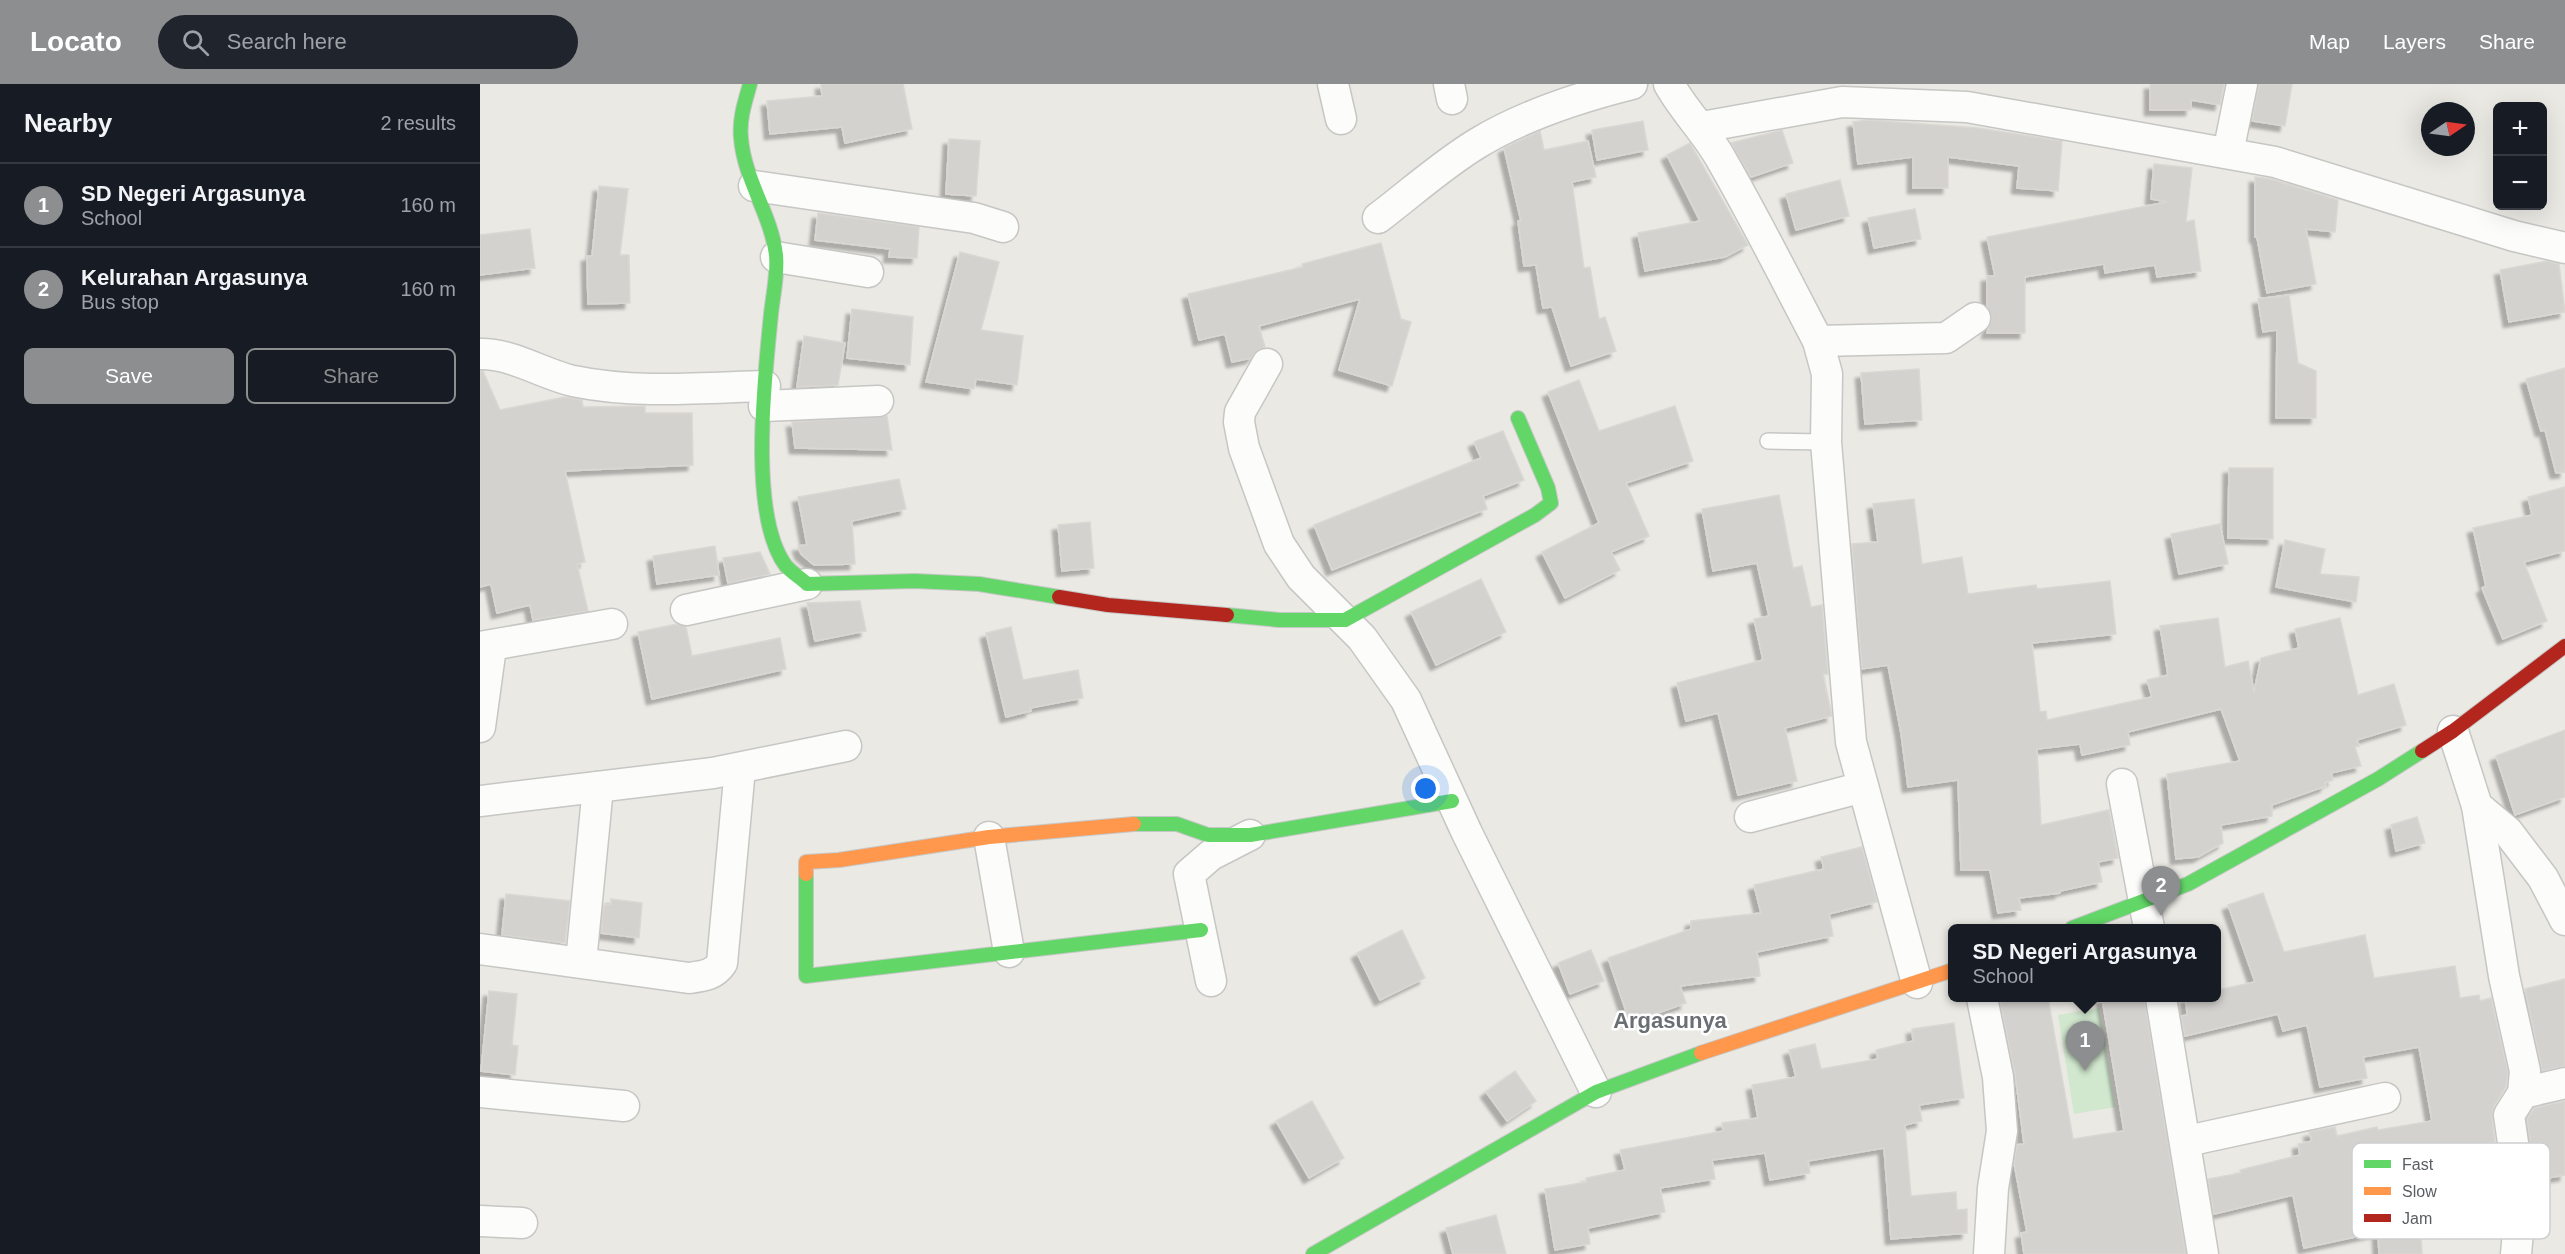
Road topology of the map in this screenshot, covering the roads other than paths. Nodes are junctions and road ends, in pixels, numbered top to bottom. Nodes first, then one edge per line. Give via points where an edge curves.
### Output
1 (750, 84) edge
2 (1333, 84) edge
3 (1632, 84) edge
4 (1669, 84) edge
5 (2242, 84) edge
6 (1341, 119) dead end
7 (1702, 127) junction
8 (2228, 153) junction
9 (754, 186) junction
10 (1378, 218) dead end
11 (1003, 227) dead end
12 (2565, 248) edge
13 (776, 257) junction
14 (868, 272) dead end
15 (1975, 318) dead end
16 (1818, 341) junction
17 (480, 354) edge
18 (1267, 364) dead end
19 (764, 396) junction
20 (878, 402) dead end
21 (1518, 418) dead end
22 (1768, 441) dead end
23 (1826, 442) junction
24 (807, 584) junction
25 (686, 610) dead end
26 (1346, 620) junction
27 (612, 624) dead end
28 (2565, 646) edge
29 (486, 647) edge
30 (480, 727) edge
31 (2453, 731) junction
32 (846, 746) dead end
33 (741, 768) junction
34 (2122, 784) dead end
35 (598, 787) junction
36 (1863, 787) junction
37 (480, 801) edge
38 (1452, 801) junction
39 (2477, 806) junction
40 (1750, 818) dead end
41 (1250, 836) junction
42 (989, 837) junction
43 (2147, 916) edge
44 (2565, 920) edge
45 (2097, 924) edge
46 (1201, 930) junction
47 (480, 949) edge
48 (1009, 952) junction
49 (581, 962) junction
50 (1948, 972) edge
51 (1211, 981) dead end
52 (1917, 983) junction
53 (1983, 1002) edge
54 (2163, 1002) edge
55 (2565, 1083) edge
56 (480, 1092) edge
57 (1596, 1092) junction
58 (2523, 1093) junction
59 (2385, 1098) dead end
60 (624, 1106) dead end
61 (2187, 1141) junction
62 (2513, 1143) edge
63 (480, 1221) edge
64 (522, 1223) dead end
65 (2517, 1239) edge
66 (1314, 1254) edge
67 (1989, 1254) edge
68 (2203, 1254) edge
69 (2516, 1254) edge

1 - 9 street via 741,120 743,148
2 - 6 street
3 - 10 street via 1596,93 1511,126 1477,144
4 - 7 street
5 - 8 street
7 - 8 street via 1842,102 1967,107
7 - 16 street
8 - 12 street via 2275,162
9 - 11 street via 974,218
9 - 13 street
13 - 14 street
13 - 19 street
15 - 16 street via 1946,338
16 - 23 street via 1827,374
17 - 19 street via 572,380 639,389
18 - 26 street via 1240,412 1244,448 1287,560
19 - 20 street
19 - 24 street via 762,465 773,539 790,573
21 - 26 street via 1551,503
22 - 23 lane
23 - 36 street via 1851,742
24 - 25 street
24 - 26 street via 979,584 1108,605 1307,621
26 - 38 street via 1406,700
27 - 29 street
28 - 31 street
29 - 30 street
31 - 39 street
31 - 43 street via 2370,784 2219,868
32 - 33 street
33 - 35 street
33 - 49 street via 722,963 717,970 689,978
34 - 43 street
35 - 37 street
35 - 49 street
36 - 40 street
36 - 52 street
38 - 41 street
38 - 57 street
39 - 44 street via 2508,832 2536,869
39 - 58 street via 2504,976 2525,1071
41 - 42 street via 1208,835 1177,824 1155,822
41 - 46 street via 1211,855 1189,874
42 - 48 street
42 - 48 street via 807,862 806,976
43 - 45 street
46 - 48 street
46 - 51 street
47 - 49 street
50 - 52 street
52 - 57 street via 1664,1065
53 - 67 street via 1998,1077 2002,1131
54 - 61 street
55 - 58 street
56 - 60 street
57 - 66 street
58 - 62 street via 2509,1115
59 - 61 street
61 - 68 street
63 - 64 street
65 - 69 street

